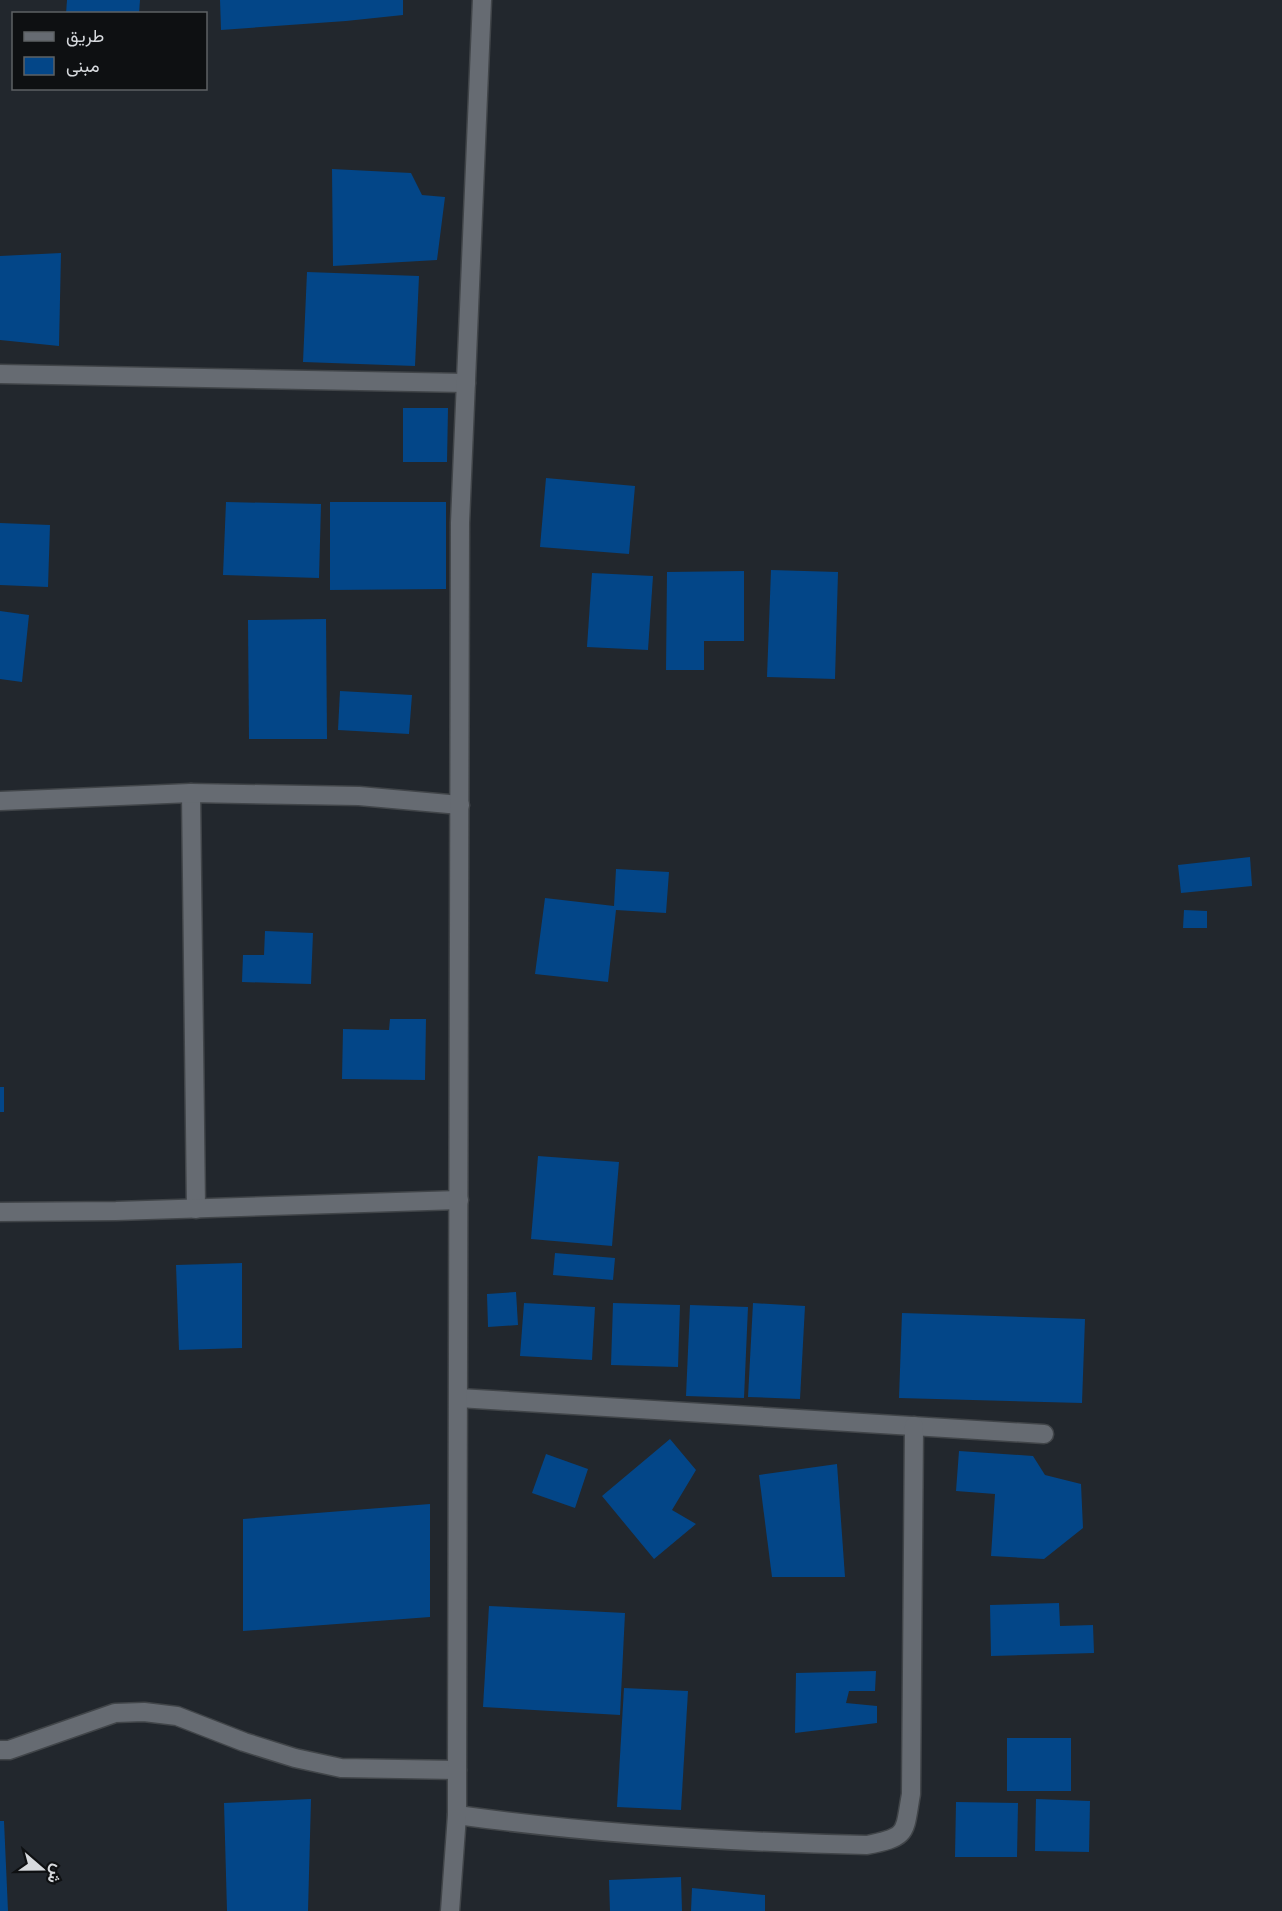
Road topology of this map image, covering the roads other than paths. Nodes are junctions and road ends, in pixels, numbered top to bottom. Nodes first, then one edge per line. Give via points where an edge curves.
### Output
1 (482, 0) edge
2 (0, 374) edge
3 (466, 383) junction
4 (191, 793) junction
5 (0, 801) edge
6 (460, 805) junction
7 (459, 1200) junction
8 (196, 1209) junction
9 (0, 1212) edge
10 (459, 1398) junction
11 (914, 1426) junction
12 (1044, 1434) dead end
13 (0, 1750) edge
14 (457, 1770) junction
15 (457, 1815) junction
16 (450, 1911) edge

1 - 3 street
2 - 3 street
3 - 6 street via 460,523
4 - 5 street
4 - 6 street via 359,796
4 - 8 street
6 - 7 street
7 - 8 street
7 - 10 street
8 - 9 street
10 - 11 street
10 - 14 street
11 - 12 street
11 - 15 street via 911,1794 905,1830 893,1840 867,1845 650,1836
13 - 14 street via 115,1713 144,1712 177,1716 285,1755 341,1768
14 - 15 street
15 - 16 street

